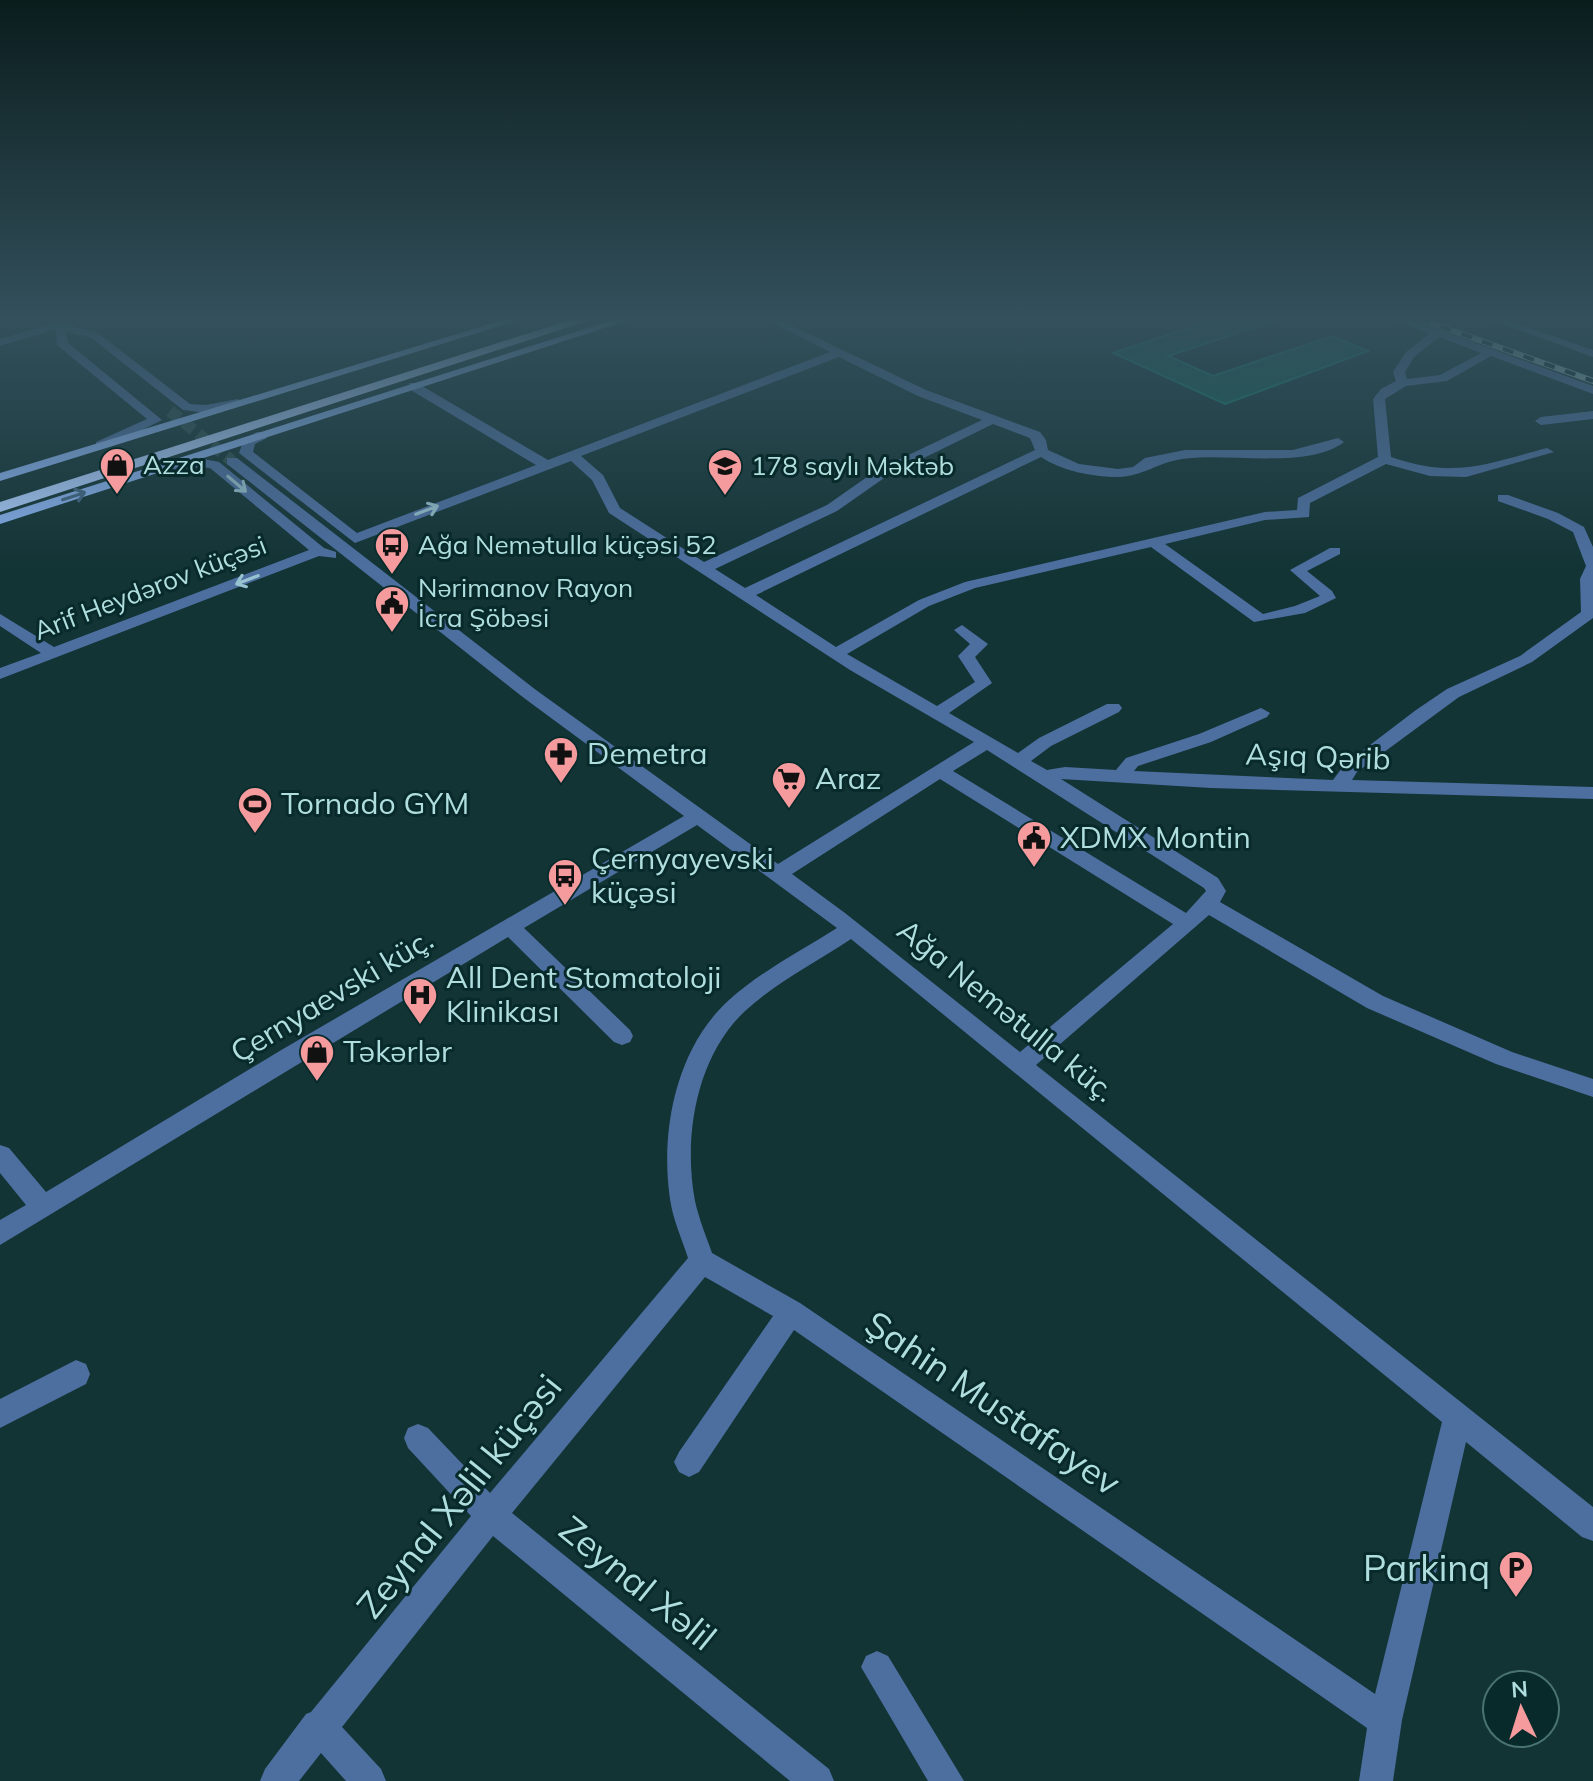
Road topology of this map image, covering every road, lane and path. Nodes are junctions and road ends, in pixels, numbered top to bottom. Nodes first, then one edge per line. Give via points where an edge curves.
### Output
1 (134, 402) edge
2 (182, 402) edge
3 (242, 402) edge
4 (246, 402) edge
5 (287, 402) edge
6 (327, 402) edge
7 (363, 402) edge
8 (440, 402) edge
9 (710, 402) edge
10 (949, 402) edge
11 (1378, 402) edge
12 (1593, 415) edge
13 (995, 418) junction
14 (1541, 421) dead end
15 (262, 435) junction
16 (1338, 442) dead end
17 (84, 451) junction
18 (1042, 452) junction
19 (1547, 452) dead end
20 (572, 455) junction
21 (1385, 459) junction
22 (232, 461) tunnel mouth
23 (546, 465) junction
24 (167, 466) junction
25 (0, 477) edge
26 (0, 493) edge
27 (1503, 498) dead end
28 (0, 507) edge
29 (0, 520) edge
30 (355, 539) junction
31 (1155, 543) junction
32 (319, 551) junction
33 (1335, 551) dead end
34 (365, 565) junction
35 (706, 567) junction
36 (746, 594) junction
37 (0, 619) edge
38 (962, 630) dead end
39 (52, 653) junction
40 (837, 653) junction
41 (0, 674) edge
42 (1113, 708) dead end
43 (1261, 713) dead end
44 (935, 715) junction
45 (985, 743) junction
46 (1019, 761) junction
47 (940, 771) junction
48 (1042, 777) junction
49 (1121, 777) junction
50 (1338, 786) junction
51 (1593, 793) edge
52 (698, 816) junction
53 (779, 873) junction
54 (1208, 905) junction
55 (1187, 923) junction
56 (510, 927) junction
57 (851, 929) junction
58 (622, 1036) dead end
59 (1023, 1063) junction
60 (1593, 1088) edge
61 (0, 1155) edge
62 (43, 1207) junction
63 (0, 1234) edge
64 (702, 1261) junction
65 (791, 1312) junction
66 (76, 1374) dead end
67 (0, 1414) edge
68 (1457, 1420) junction
69 (418, 1438) dead end
70 (689, 1462) dead end
71 (491, 1515) junction
72 (1593, 1526) edge
73 (877, 1667) dead end
74 (1385, 1720) junction
75 (318, 1726) junction
76 (277, 1781) edge
77 (369, 1781) edge
78 (817, 1781) edge
79 (947, 1781) edge
80 (1376, 1781) edge

1 - 17 street via 156,420
2 - 3 street via 206,409
4 - 17 main road
5 - 26 highway
6 - 28 highway
7 - 15 main road
8 - 23 street
9 - 20 street
10 - 13 street
11 - 21 street
12 - 14 street
13 - 18 street via 1035,435
13 - 35 street via 882,473 832,508
15 - 24 main road
15 - 30 street via 249,442 246,453
16 - 18 street via 1293,454 1185,454 1118,473 1077,468
17 - 25 main road
18 - 36 street
19 - 21 street via 1457,476 1428,475
20 - 23 street
20 - 35 street via 598,478 614,510
21 - 31 street via 1303,501 1304,514 1265,516
22 - 34 street
30 -> 23 street
29 -> 24 main road
24 -> 32 street via 214,465
27 - 50 street via 1579,530 1593,566 1589,614 1526,659 1453,693 1422,714 1351,768
30 - 34 street
31 - 33 street via 1260,619 1328,598 1297,570
31 - 40 street via 970,585 924,603
32 - 34 street, Ağa Nemətulla küç.
32 -> 39 street, Arif Heydərov küçəsi
34 - 52 street, Ağa Nemətulla küç.
35 - 36 street
36 - 40 street
37 - 39 street
38 - 44 street via 980,644 966,656 984,683
39 - 41 street, Arif Heydərov küçəsi
40 - 44 street
42 - 46 street
43 - 49 street via 1132,762
44 - 45 street
45 - 46 street
45 - 47 street
46 - 48 street
47 - 53 street
47 - 55 street
48 - 49 street, Aşıq Qərib
48 - 54 street via 1204,877 1216,891
49 - 50 street, Aşıq Qərib
50 - 51 street, Aşıq Qərib
52 - 53 street, Ağa Nemətulla küç.
52 - 56 street, Çernyaevski küç.
53 - 57 street, Ağa Nemətulla küç.
54 - 55 street
54 - 60 street via 1375,1002 1504,1058
55 - 59 street
56 - 58 street
56 - 62 street, Çernyaevski küç.
57 - 59 street, Ağa Nemətulla küç.
57 - 64 street via 746,999 726,1016 698,1056 688,1083 680,1144 682,1199
59 - 68 street, Ağa Nemətulla küç.
61 - 62 street
62 - 63 street, Çernyaevski küç.
64 - 65 street, Şahin Mustafayev
64 - 71 street, Zeynal Xəlil küçəsi
65 - 70 street
65 - 74 street, Şahin Mustafayev
66 - 67 street
68 - 72 street, Ağa Nemətulla küç.
68 - 74 street
69 - 71 street, Zeynal Xəlil
71 - 75 street, Zeynal Xəlil küçəsi
71 - 78 street, Zeynal Xəlil
73 - 79 street
74 - 80 street
75 - 76 street, Zeynal Xəlil küçəsi
75 - 77 street

